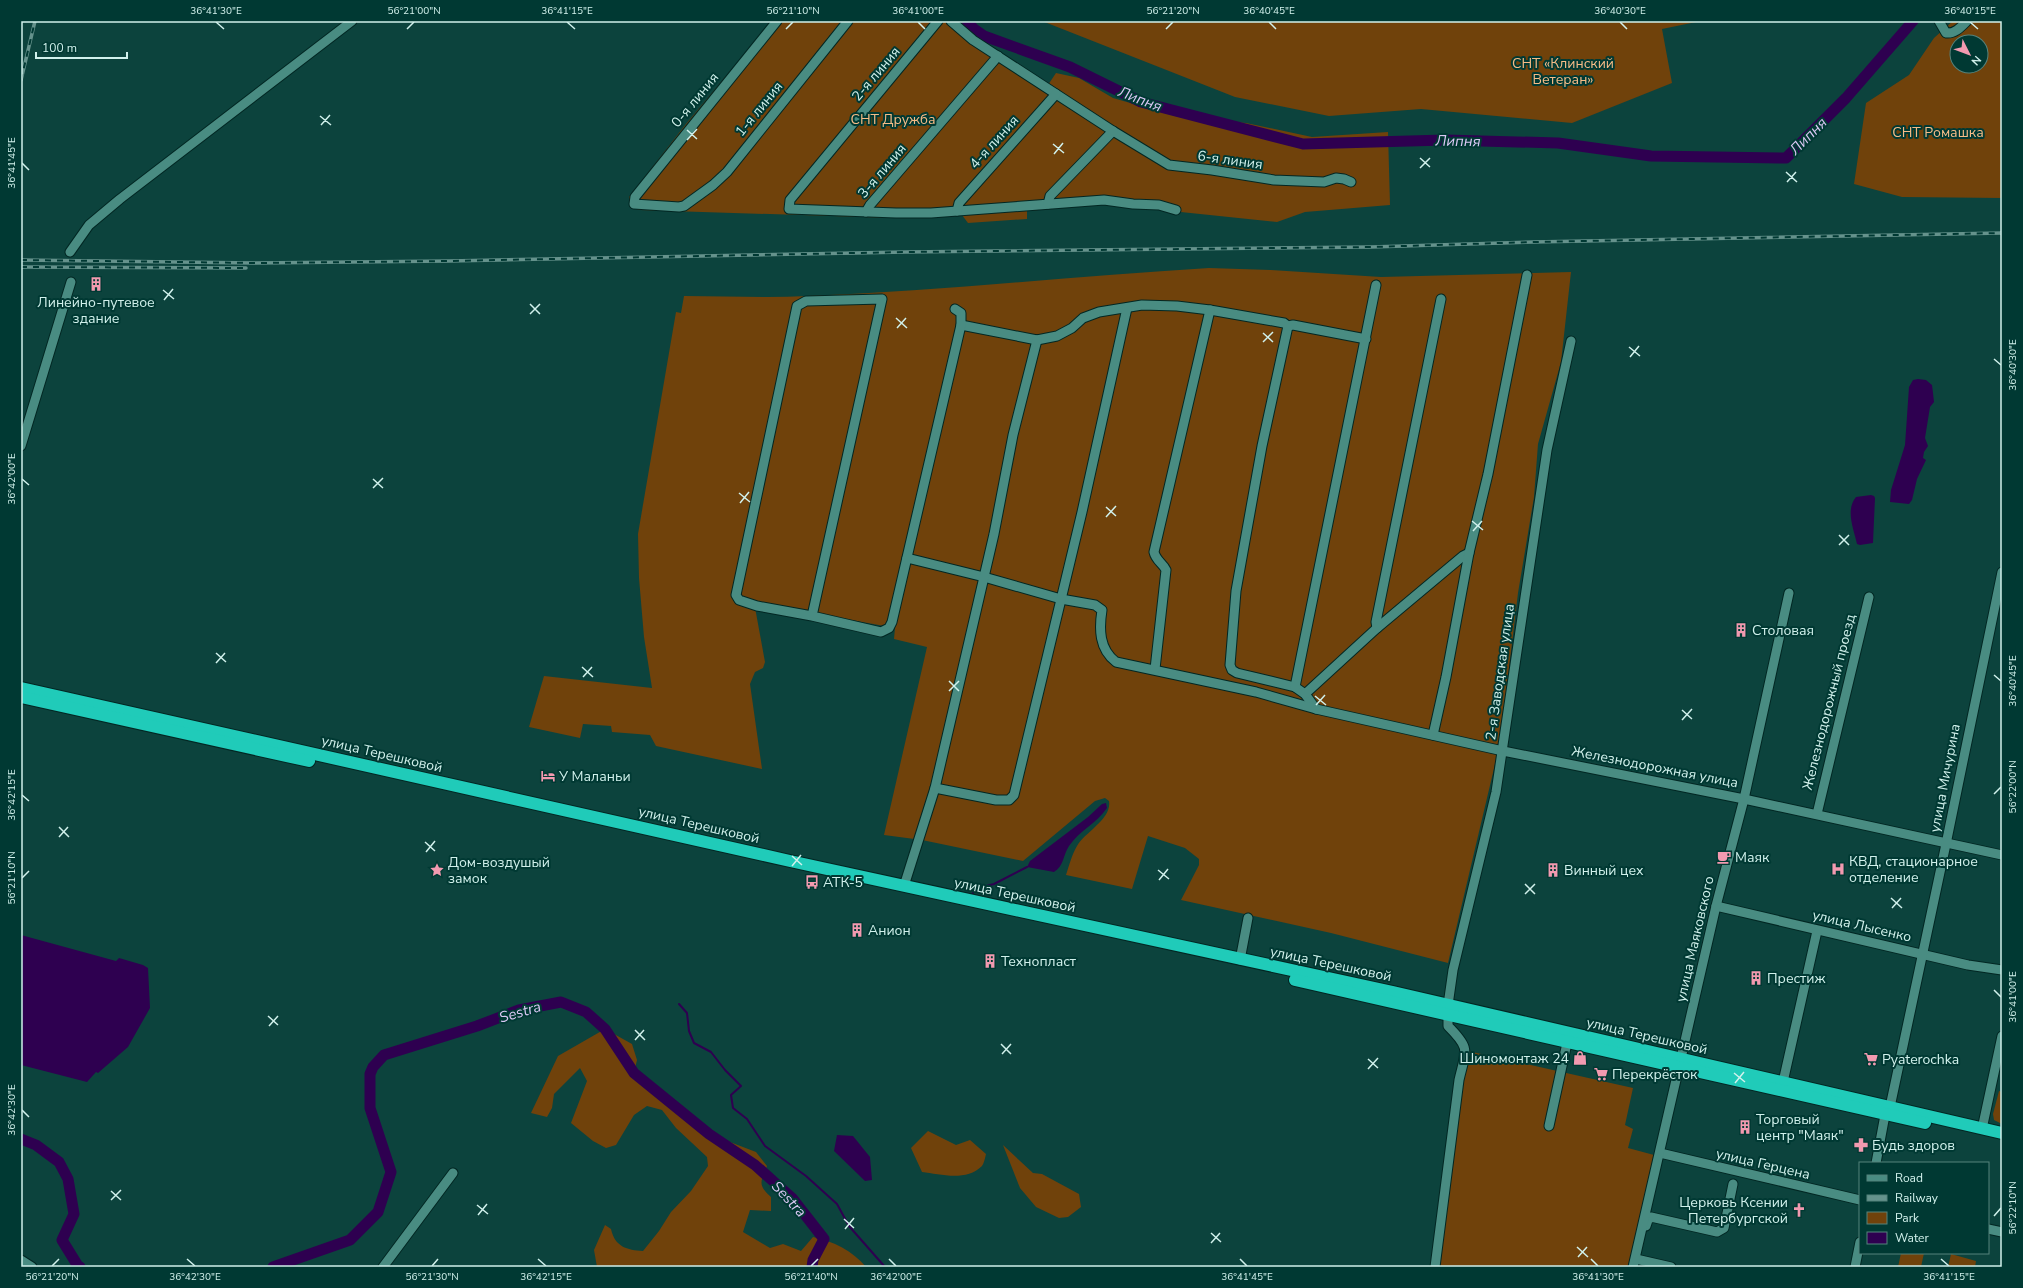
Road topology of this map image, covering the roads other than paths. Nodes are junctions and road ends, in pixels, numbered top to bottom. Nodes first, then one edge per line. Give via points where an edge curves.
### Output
1 (352, 21) edge
2 (777, 21) edge
3 (848, 21) edge
4 (938, 21) edge
5 (951, 21) edge
6 (1939, 21) edge
7 (1967, 21) edge
8 (998, 56) junction
9 (1056, 94) junction
10 (1113, 131) junction
11 (1351, 182) dead end
12 (1048, 204) junction
13 (684, 206) joint
14 (1176, 210) dead end
15 (957, 211) junction
16 (866, 212) junction
17 (70, 252) dead end
18 (1527, 275) dead end
19 (71, 282) dead end
20 (1376, 285) dead end
21 (1441, 299) dead end
22 (1127, 308) junction
23 (955, 309) dead end
24 (1210, 310) junction
25 (961, 324) junction
26 (1288, 326) junction
27 (1366, 339) junction
28 (1037, 340) junction
29 (1572, 341) dead end
30 (21, 446) edge
31 (1469, 553) junction
32 (906, 558) junction
33 (2002, 572) edge
34 (984, 577) junction
35 (1789, 593) dead end
36 (1869, 597) dead end
37 (1061, 599) junction
38 (812, 616) junction
39 (1377, 628) junction
40 (1155, 669) junction
41 (1295, 687) junction
42 (21, 688) edge
43 (1305, 694) junction
44 (21, 697) edge
45 (1316, 709) junction
46 (1433, 735) junction
47 (1502, 750) junction
48 (935, 788) junction
49 (1744, 799) junction
50 (1817, 814) junction
51 (1946, 844) junction
52 (2002, 854) edge
53 (904, 886) junction
54 (1716, 906) junction
55 (1248, 918) dead end
56 (1817, 931) junction
57 (1923, 955) junction
58 (1240, 960) junction
59 (2002, 970) edge
60 (1447, 1010) junction
61 (2002, 1036) edge
62 (1567, 1043) junction
63 (1680, 1064) junction
64 (1783, 1082) junction
65 (1887, 1111) junction
66 (1549, 1126) dead end
67 (1982, 1129) junction
68 (2002, 1133) edge
69 (2002, 1141) edge
70 (1660, 1153) junction
71 (1876, 1162) edge
72 (453, 1173) dead end
73 (1733, 1184) dead end
74 (1859, 1200) edge
75 (1989, 1229) edge
76 (2002, 1232) edge
77 (1859, 1247) edge
78 (1638, 1250) junction
79 (21, 1260) edge
80 (1635, 1263) edge
81 (32, 1267) edge
82 (383, 1267) edge
83 (1435, 1267) edge
84 (1671, 1267) edge
85 (1855, 1267) edge

1 - 17 street via 88,225
2 - 13 street, 0-я линия via 635,197 634,204
3 - 13 street, 1-я линия via 727,172 714,185
4 - 16 street, 2-я линия via 790,200 788,206 793,211
5 - 8 street, 6-я линия via 965,34
6 - 7 street via 1946,33 1954,32
8 - 9 street, 6-я линия
8 - 16 street, 3-я линия
9 - 10 street, 6-я линия
9 - 15 street, 4-я линия via 959,203
10 - 11 street, 6-я линия via 1174,167 1274,180 1324,182 1336,178
10 - 12 street via 1050,196
12 - 14 street via 1111,200 1154,204
12 - 15 street
15 - 16 street
18 - 31 street via 1489,467
19 - 30 street
20 - 27 street
21 - 39 street via 1379,606
22 - 24 street via 1142,305
22 - 28 street via 1099,312 1083,318 1058,336
22 - 37 street
23 - 25 street via 961,313
24 - 26 street via 1284,322
24 - 40 street via 1154,552 1166,570
25 - 28 street
25 - 32 street
26 - 27 street
26 - 41 street via 1262,446 1236,591 1230,665 1237,673
27 - 41 street
28 - 34 street
29 - 47 street, 2-я Заводская улица via 1547,450
31 - 39 street
31 - 46 street
32 - 34 street
32 - 38 street via 892,622 886,631
33 - 51 street, улица Мичурина
34 - 37 street
34 - 48 street
35 - 49 street, улица Маяковского
36 - 50 street, Железнодорожный проезд
37 - 40 street, Железнодорожная улица via 1095,605 1102,610 1100,634 1109,657 1116,662
37 - 48 street via 1014,795 1009,800 996,800
38 - 38 street via 757,606 739,600 736,595 797,306 806,301 882,299
39 - 43 street
40 - 45 street, Железнодорожная улица via 1256,692
41 - 43 street
42 - 53 highway, улица Терешковой
43 - 45 street
44 - 60 highway, улица Терешковой
45 - 46 street, Железнодорожная улица
46 - 47 street, Железнодорожная улица
47 - 49 street, Железнодорожная улица
47 - 60 street, 2-я Заводская улица via 1496,792
48 - 53 street
49 - 50 street, Железнодорожная улица
49 - 54 street, улица Маяковского
50 - 51 street, Железнодорожная улица
51 - 52 street, Железнодорожная улица
51 - 57 street, улица Мичурина
53 - 58 highway, улица Терешковой
54 - 56 street, улица Лысенко
54 - 63 street, улица Маяковского
55 - 58 street
56 - 57 street, улица Лысенко
56 - 64 street
57 - 59 street, улица Лысенко
57 - 65 street, улица Мичурина
58 - 60 highway, улица Терешковой
60 - 62 highway, улица Терешковой
60 - 63 highway, улица Терешковой
60 - 83 street via 1448,1026 1466,1049 1459,1080
61 - 67 street
62 - 63 highway, улица Терешковой
62 - 66 street
63 - 64 highway, улица Терешковой
63 - 65 highway, улица Терешковой
63 - 70 street, улица Маяковского
64 - 65 highway, улица Терешковой
65 - 67 highway, улица Терешковой
65 - 69 highway, улица Терешковой
65 - 71 street, улица Мичурина
67 - 68 highway, улица Терешковой
70 - 74 street, улица Герцена
70 - 78 street, улица Маяковского
72 - 82 street
73 - 78 street via 1724,1228 1720,1231 1651,1217
75 - 76 street
77 - 85 street
78 - 80 street, улица Маяковского
79 - 81 street
80 - 84 street

